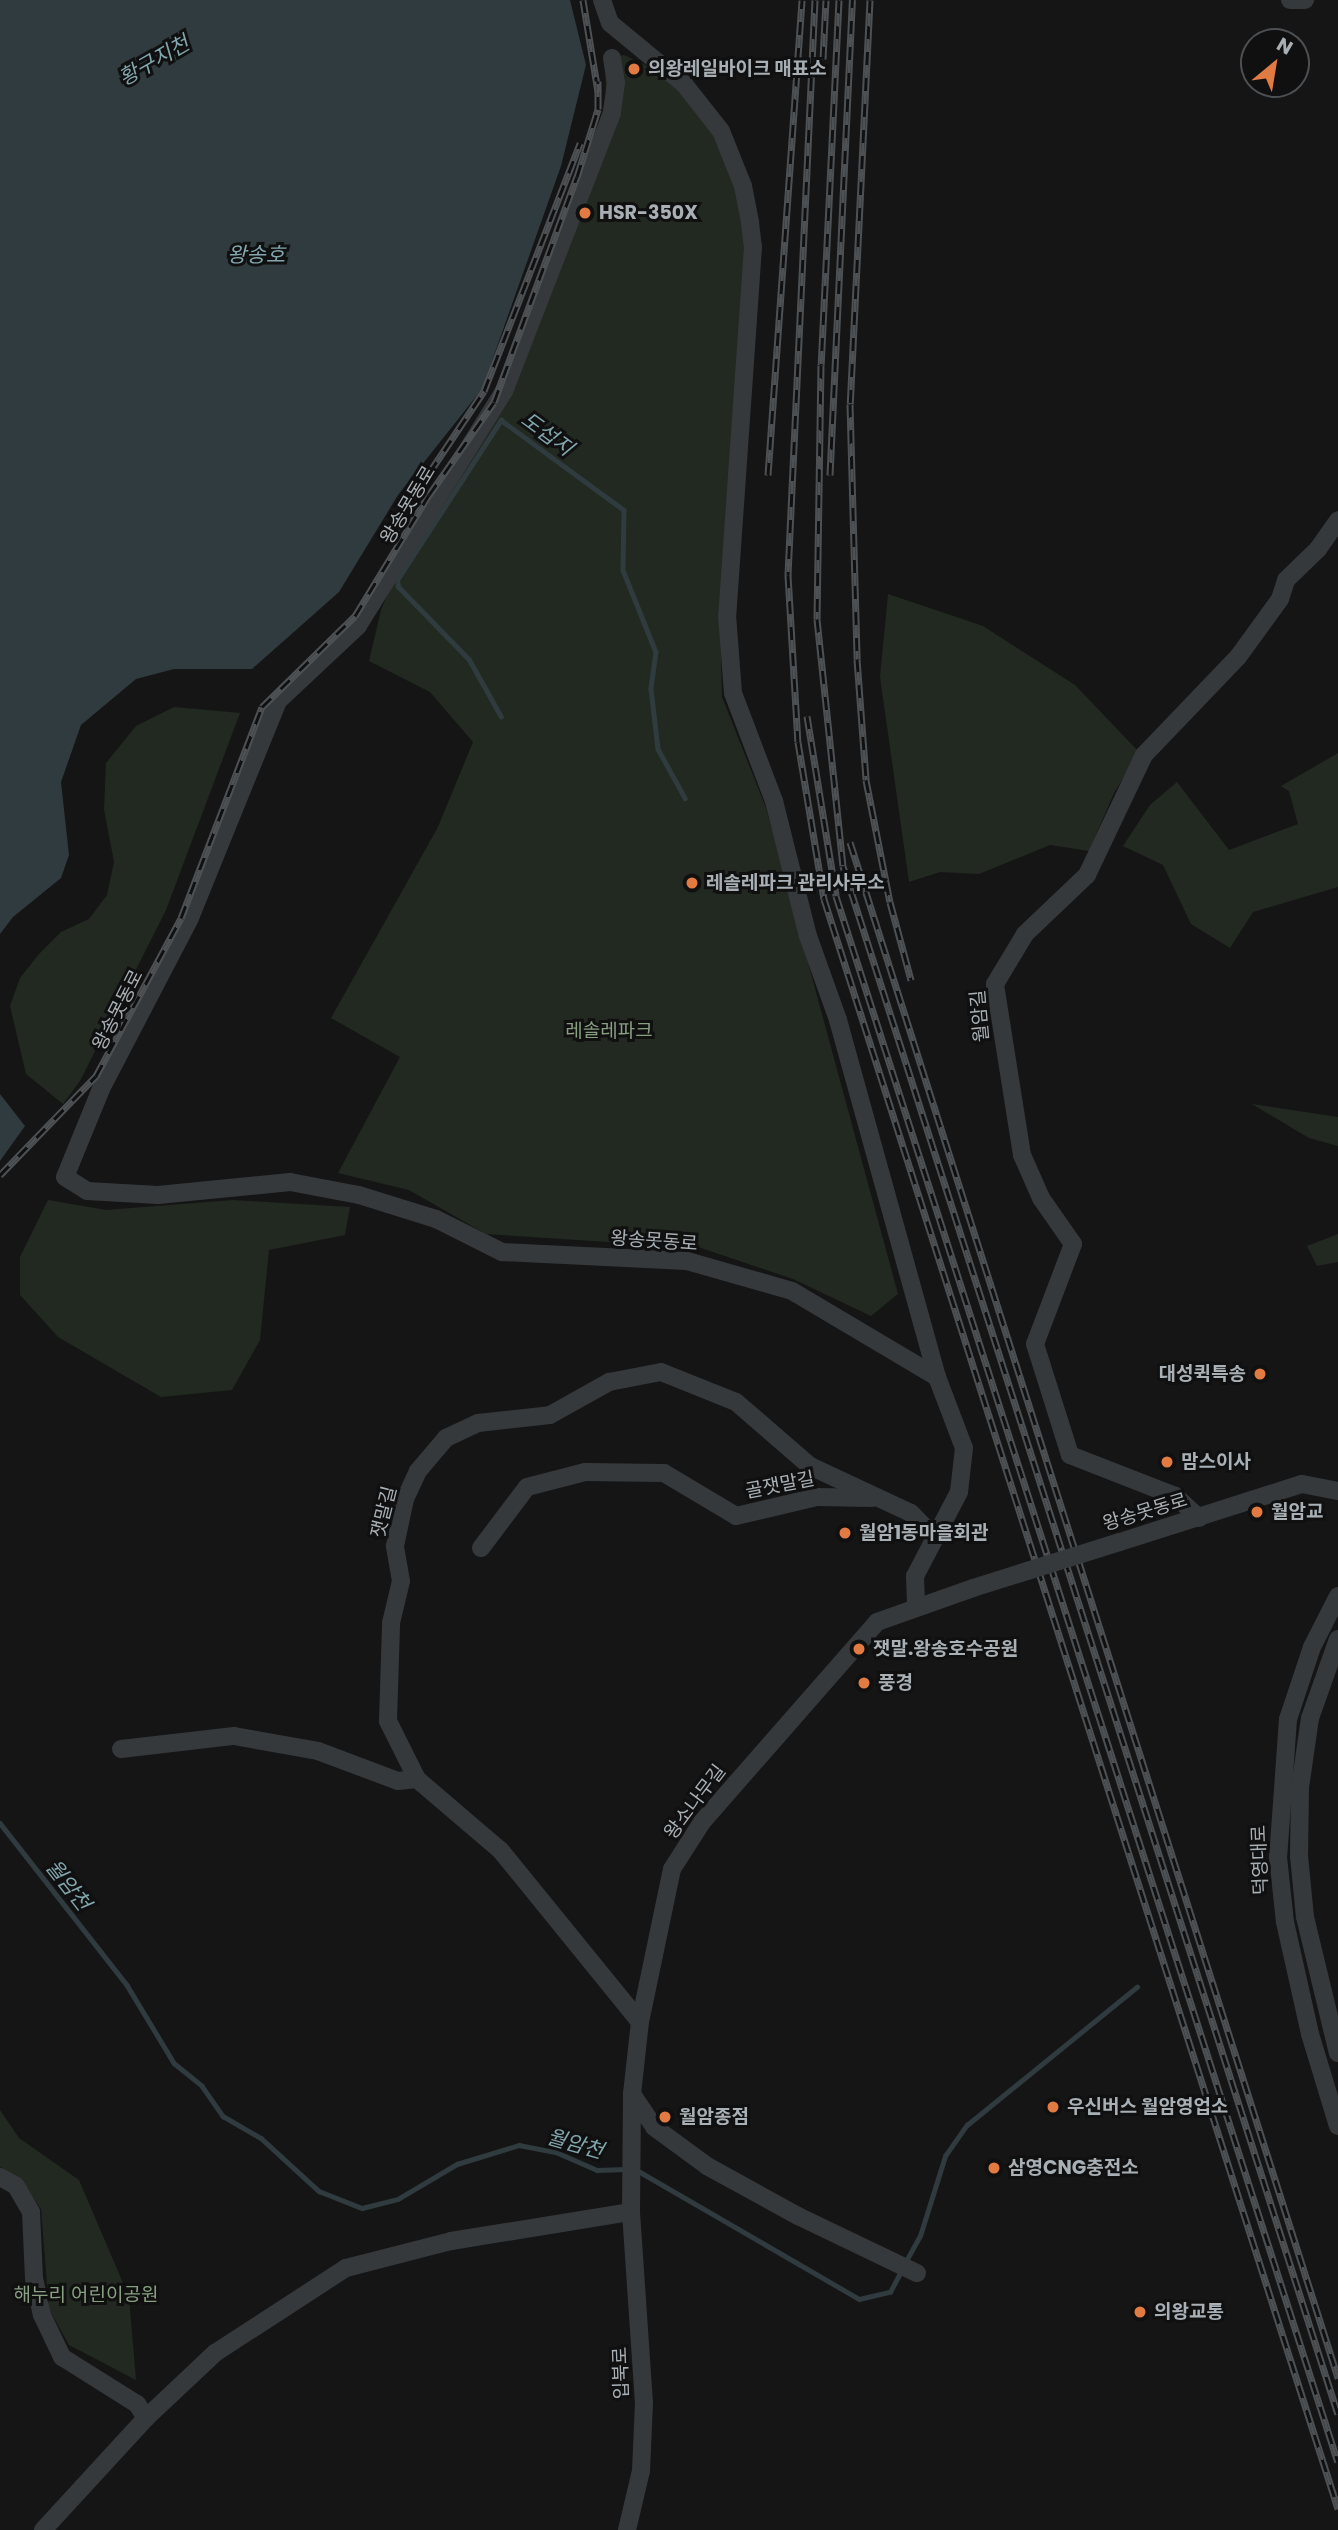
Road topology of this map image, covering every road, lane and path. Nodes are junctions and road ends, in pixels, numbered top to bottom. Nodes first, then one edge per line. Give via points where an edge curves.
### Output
1 (602, 0) edge
2 (1290, 0) edge
3 (1305, 0) edge
4 (612, 58) dead end
5 (1338, 520) edge
6 (937, 1377) junction
7 (1338, 1491) edge
8 (879, 1499) junction
9 (1199, 1518) junction
10 (935, 1538) junction
11 (481, 1548) dead end
12 (1338, 1596) edge
13 (916, 1605) junction
14 (1338, 1639) edge
15 (121, 1749) dead end
16 (417, 1779) junction
17 (640, 2022) junction
18 (1338, 2053) edge
19 (632, 2094) junction
20 (1338, 2126) edge
21 (630, 2136) joint
22 (0, 2176) edge
23 (631, 2212) junction
24 (917, 2273) dead end
25 (145, 2418) junction
26 (43, 2530) edge
27 (627, 2530) edge

1 - 6 street via 610,23 684,84 721,131 743,186 752,247 727,615 733,693 774,801 808,936 838,1020
2 - 3 street
4 - 6 street, 왕송못동로 via 616,83 612,113 504,391 358,626 278,701 190,918 101,1089 65,1177 87,1191 158,1195 290,1182 359,1195 436,1219 502,1252 687,1261 792,1291
5 - 9 street, 월암길 via 1318,549 1286,580 1280,599 1238,657 1144,755 1087,876 1025,934 995,984 1022,1155 1041,1198 1073,1244 1035,1344 1070,1455 1175,1496
6 - 10 street via 964,1448 959,1492
7 - 9 street, 왕송못동로 via 1302,1484
8 - 10 street, 잿말길 via 911,1513
8 - 11 street, 골잿말길 via 817,1497 736,1516 664,1473 585,1472 527,1487
8 - 16 street, 잿말길 via 810,1466 736,1402 661,1372 609,1382 550,1415 478,1423 446,1438 418,1471 405,1499 395,1546 401,1581 391,1623 388,1721
9 - 13 street, 왕송못동로, bridge
10 - 13 street via 915,1576
12 - 20 street, 덕영대로 via 1312,1647 1288,1719 1278,1857 1284,1922 1310,2035
13 - 17 street, 왕소나무길 via 877,1622 850,1649 702,1822 672,1869
14 - 18 street, 덕영대로 via 1310,1718 1300,1787 1299,1856 1305,1917
15 - 16 street via 234,1736 318,1751 398,1781
16 - 17 street, 잿말길 via 500,1850
17 - 19 street, 왕소나무길
19 - 21 street, 왕소나무길
19 - 24 street via 654,2127 706,2166
21 - 23 street, 입북로
22 - 25 street via 16,2186 31,2212 34,2278 42,2315 62,2357 137,2404
23 - 25 street via 451,2241 346,2268 215,2353
23 - 27 street, 입북로 via 644,2403 641,2471
25 - 26 street

